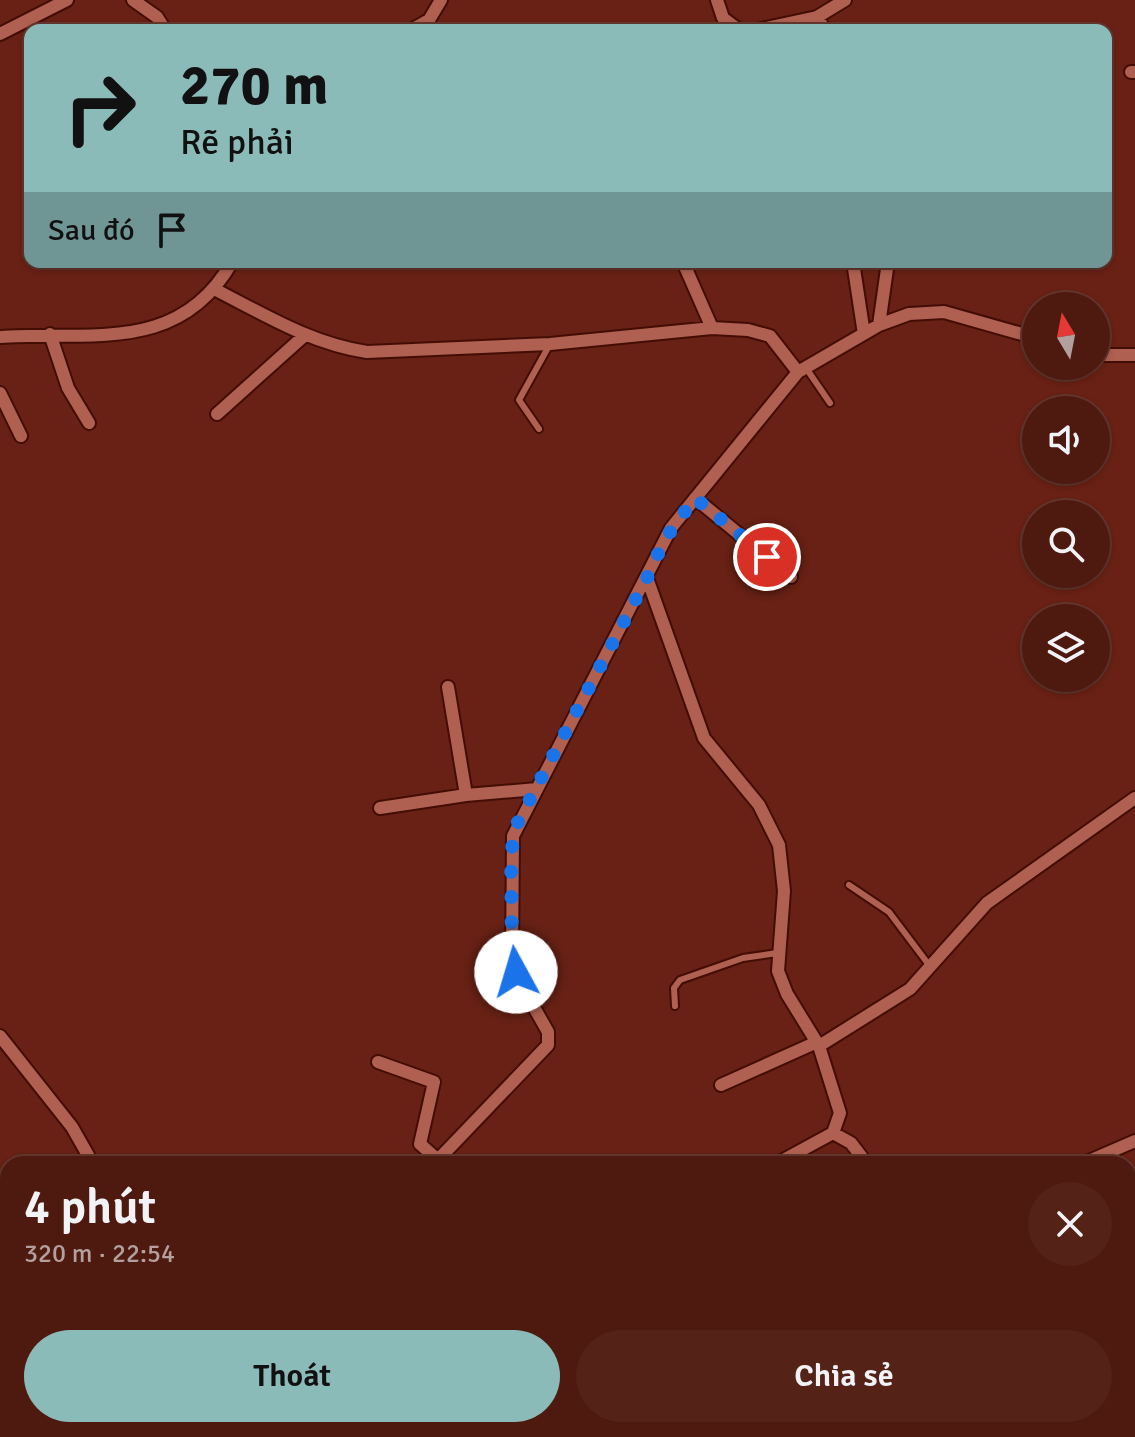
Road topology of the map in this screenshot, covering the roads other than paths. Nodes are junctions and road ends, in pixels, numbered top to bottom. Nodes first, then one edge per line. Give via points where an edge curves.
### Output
1 (67, 0) edge
2 (133, 0) edge
3 (441, 0) edge
4 (717, 0) edge
5 (845, 0) edge
6 (161, 24) edge
7 (422, 24) edge
8 (731, 24) edge
9 (822, 24) edge
10 (0, 34) edge
11 (229, 268) edge
12 (686, 268) edge
13 (854, 268) edge
14 (887, 268) edge
15 (216, 290) junction
16 (879, 325) junction
17 (712, 328) junction
18 (50, 334) junction
19 (864, 334) junction
20 (1022, 334) edge
21 (305, 335) junction
22 (0, 337) edge
23 (550, 344) junction
24 (1110, 355) edge
25 (1135, 355) edge
26 (802, 370) junction
27 (0, 393) edge
28 (830, 403) dead end
29 (217, 414) dead end
30 (89, 423) dead end
31 (539, 429) dead end
32 (21, 436) dead end
33 (695, 498) junction
34 (791, 577) dead end
35 (647, 578) junction
36 (448, 687) dead end
37 (537, 789) junction
38 (466, 795) junction
39 (1135, 798) edge
40 (380, 808) dead end
41 (849, 885) dead end
42 (777, 953) junction
43 (929, 965) junction
44 (675, 1006) dead end
45 (0, 1037) edge
46 (818, 1044) junction
47 (378, 1062) dead end
48 (721, 1085) dead end
49 (833, 1133) junction
50 (1135, 1141) edge
51 (88, 1156) edge
52 (431, 1156) edge
53 (442, 1156) edge
54 (791, 1156) edge
55 (861, 1156) edge
56 (1100, 1156) edge

1 - 10 street
2 - 6 street
3 - 7 street
4 - 8 street
5 - 9 street
11 - 15 street
12 - 17 street
13 - 19 street
14 - 16 street
15 - 18 street via 185,313 150,329 110,336
15 - 21 street
16 - 19 street
16 - 20 street via 909,314 944,312
17 - 23 street
17 - 26 street via 770,336
18 - 22 street
18 - 30 street via 68,388
19 - 26 street
21 - 23 street via 367,352
21 - 29 street
23 - 31 lane via 519,400
24 - 25 street
26 - 28 lane
26 - 33 street
27 - 32 street
33 - 34 street
33 - 35 street via 665,539
35 - 37 street
35 - 42 street via 704,738 759,805 779,845 784,891
36 - 38 street
37 - 38 street
37 - 53 street via 513,836 512,957 548,1032 548,1045
38 - 40 street
39 - 43 street via 1002,890
41 - 43 lane via 889,912
42 - 44 lane via 743,958 680,980 674,988
42 - 46 street via 781,982
43 - 46 street via 899,997
45 - 51 street via 72,1127
46 - 48 street
46 - 49 street via 840,1113
47 - 52 street via 434,1082 420,1144
49 - 54 street
49 - 55 street
50 - 56 street

